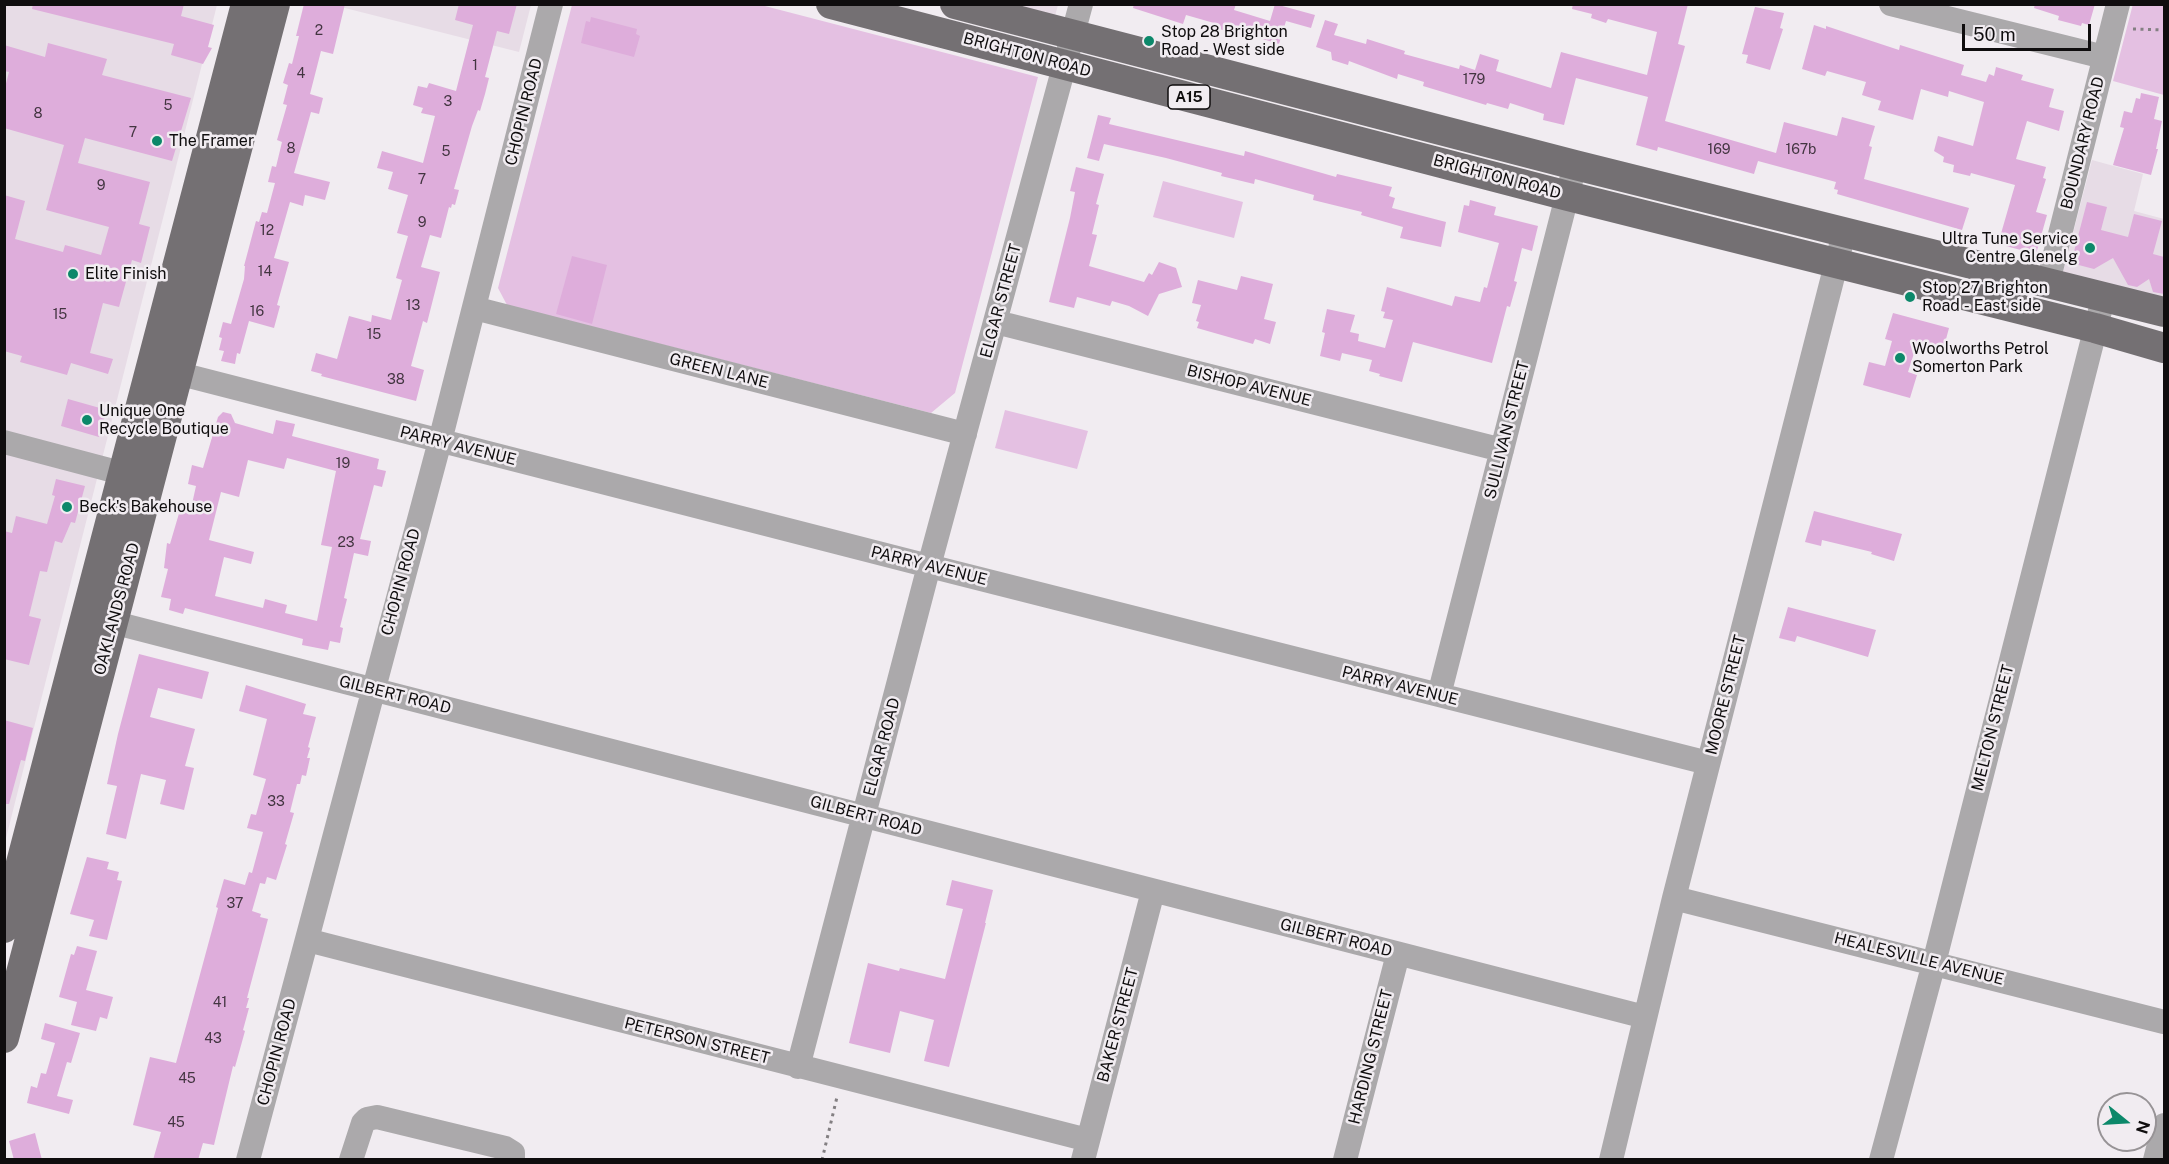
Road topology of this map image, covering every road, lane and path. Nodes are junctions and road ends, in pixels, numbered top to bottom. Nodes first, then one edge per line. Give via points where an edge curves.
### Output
1 (246, 4) edge
2 (275, 4) edge
3 (551, 4) edge
4 (831, 4) edge
5 (955, 4) edge
6 (1081, 4) edge
7 (1891, 4) edge
8 (2116, 14) edge
9 (2164, 30) edge
10 (1073, 35) junction
11 (2104, 57) junction
12 (1065, 65) junction
13 (1575, 165) junction
14 (1568, 196) junction
15 (1844, 231) junction
16 (1836, 262) junction
17 (2048, 282) junction
18 (2104, 297) junction
19 (474, 308) junction
20 (2164, 312) edge
21 (996, 322) junction
22 (2096, 328) junction
23 (2164, 348) edge
24 (165, 370) junction
25 (965, 434) junction
26 (440, 441) junction
27 (4, 442) edge
28 (1502, 450) junction
29 (137, 477) junction
30 (929, 566) junction
31 (100, 619) junction
32 (373, 689) junction
33 (1439, 696) junction
34 (1708, 763) junction
35 (864, 816) junction
36 (1153, 891) junction
37 (1674, 898) junction
38 (4, 928) edge
39 (306, 940) junction
40 (1398, 954) junction
41 (1934, 963) junction
42 (13, 974) edge
43 (1645, 1017) junction
44 (2164, 1022) edge
45 (4, 1038) edge
46 (798, 1067) junction
47 (842, 1078) junction
48 (2164, 1125) edge
49 (1089, 1154) edge
50 (514, 1158) edge
51 (248, 1160) edge
52 (351, 1160) edge
53 (822, 1160) edge
54 (1345, 1160) edge
55 (1611, 1160) edge
56 (1881, 1160) edge
57 (2155, 1160) edge

1 - 24 main road, OAKLANDS ROAD
2 - 24 main road, OAKLANDS ROAD
3 - 19 street, CHOPIN ROAD
4 - 12 main road, BRIGHTON ROAD / A15
5 - 10 main road, BRIGHTON ROAD / A15
6 - 10 street, ELGAR STREET
7 - 11 street
8 - 9 path via 2134,29
8 - 11 street, BOUNDARY ROAD
10 - 12 street, ELGAR STREET
10 - 13 main road, BRIGHTON ROAD / A15
11 - 17 street, BOUNDARY ROAD
12 - 14 main road, BRIGHTON ROAD / A15
12 - 21 street, ELGAR STREET
13 - 14 street, SULLIVAN STREET
13 - 15 main road, BRIGHTON ROAD / A15
14 - 16 main road, BRIGHTON ROAD / A15
14 - 28 street, SULLIVAN STREET
15 - 16 street, MOORE STREET
15 - 17 main road, BRIGHTON ROAD / A15
16 - 22 main road, BRIGHTON ROAD / A15
16 - 34 street, MOORE STREET
17 - 18 main road, BRIGHTON ROAD / A15
18 - 20 main road, BRIGHTON ROAD / A15
18 - 22 street, MELTON STREET
19 - 25 street, GREEN LANE
19 - 26 street, CHOPIN ROAD
21 - 25 street, ELGAR STREET
21 - 28 street, BISHOP AVENUE
22 - 23 main road, BRIGHTON ROAD / A15
22 - 41 street, MELTON STREET
24 - 26 street, PARRY AVENUE
24 - 29 main road, OAKLANDS ROAD
25 - 30 street, ELGAR STREET
26 - 30 street, PARRY AVENUE
26 - 32 street, CHOPIN ROAD
27 - 29 street
28 - 33 street, SULLIVAN STREET
29 - 31 main road, OAKLANDS ROAD
30 - 33 street, PARRY AVENUE
30 - 35 street, ELGAR ROAD
31 - 32 street, GILBERT ROAD
31 - 38 main road, OAKLANDS ROAD
31 - 42 main road, OAKLANDS ROAD
32 - 35 street, GILBERT ROAD
32 - 39 street, CHOPIN ROAD
33 - 34 street, PARRY AVENUE
34 - 37 street, MOORE STREET
35 - 36 street, GILBERT ROAD
35 - 46 street, ELGAR ROAD
36 - 40 street, GILBERT ROAD
36 - 49 street, BAKER STREET
37 - 41 street, HEALESVILLE AVENUE
37 - 43 street, MOORE STREET
39 - 46 street, PETERSON STREET
39 - 51 street, CHOPIN ROAD
40 - 43 street, GILBERT ROAD
40 - 54 street, HARDING STREET
41 - 44 street, HEALESVILLE AVENUE
41 - 56 street, MELTON STREET
42 - 45 main road, OAKLANDS ROAD
43 - 55 street, MOORE STREET
46 - 47 street, PETERSON STREET
47 - 49 street, PETERSON STREET
47 - 53 path
48 - 57 street
50 - 52 street via 512,1151 505,1148 377,1117 363,1122

